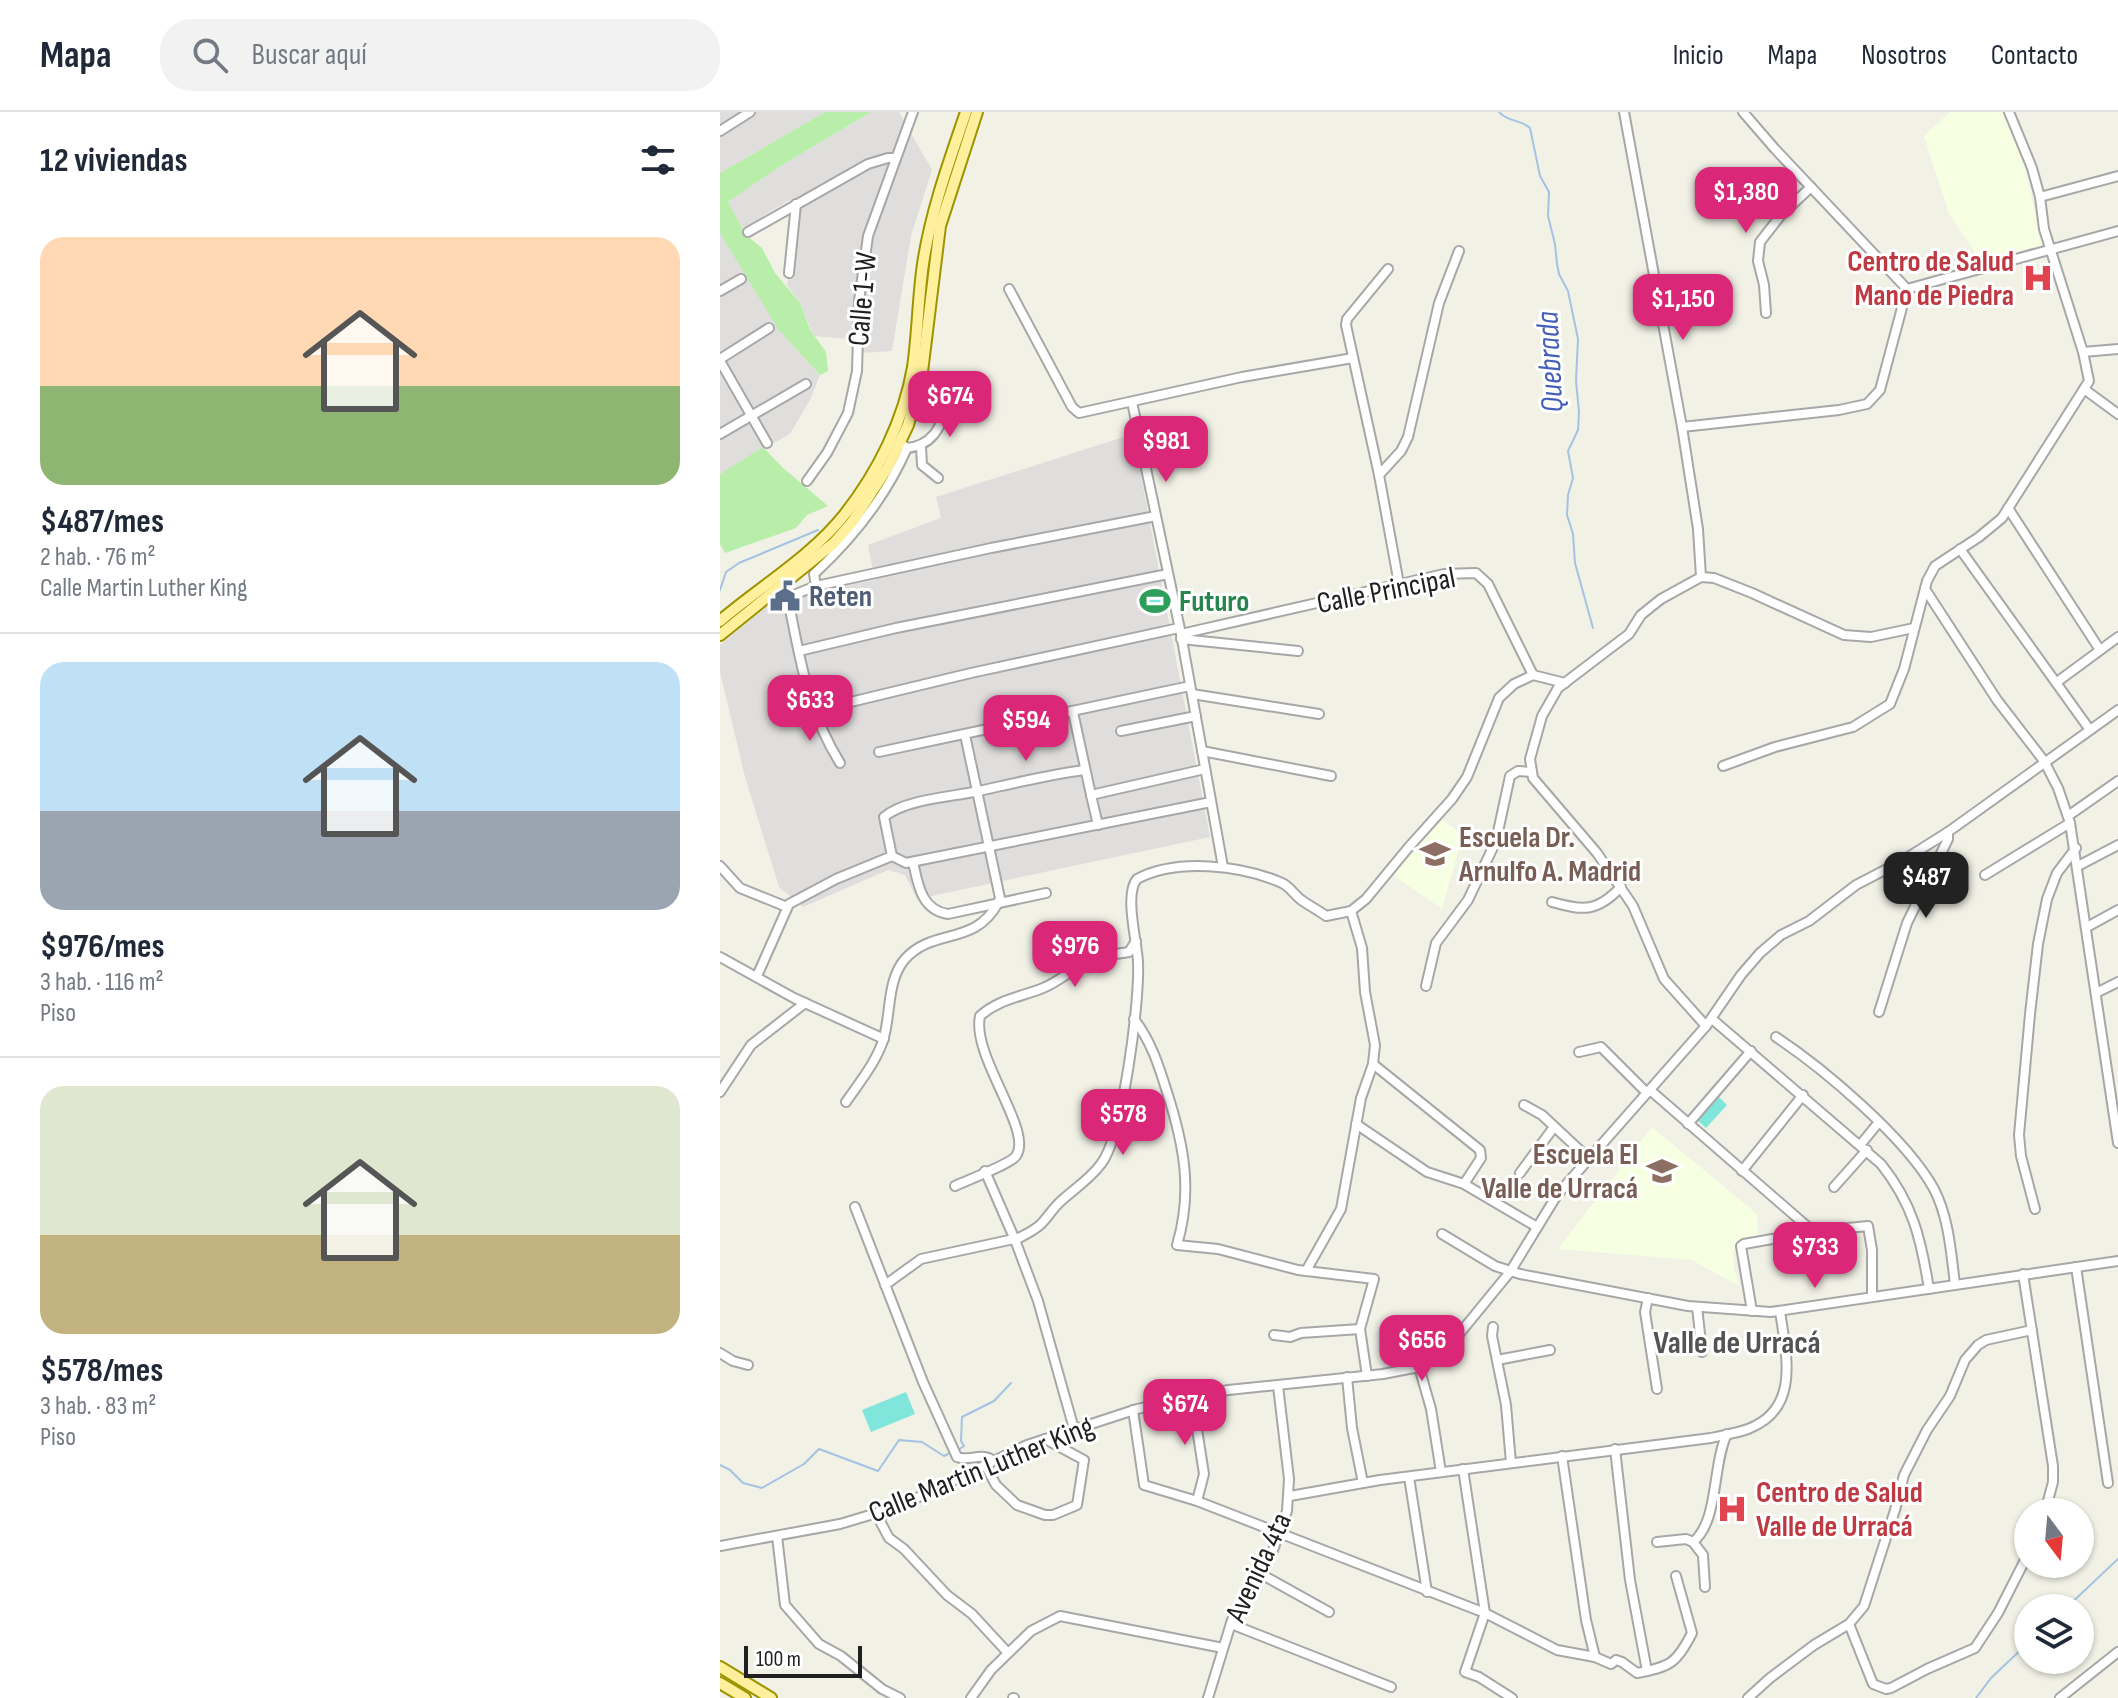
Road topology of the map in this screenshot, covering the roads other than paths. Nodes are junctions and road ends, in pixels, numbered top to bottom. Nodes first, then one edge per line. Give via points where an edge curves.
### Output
1 (913, 112) edge
2 (966, 112) edge
3 (977, 112) edge
4 (1624, 112) edge
5 (1743, 112) edge
6 (2010, 112) edge
7 (746, 113) edge
8 (720, 131) edge
9 (895, 158) junction
10 (2118, 176) edge
11 (1811, 187) junction
12 (2040, 197) junction
13 (796, 204) junction
14 (2118, 231) edge
15 (748, 232) dead end
16 (2051, 248) junction
17 (1459, 251) dead end
18 (1388, 269) dead end
19 (789, 273) dead end
20 (741, 279) dead end
21 (1009, 289) dead end
22 (1907, 289) junction
23 (720, 291) edge
24 (1766, 313) dead end
25 (769, 328) dead end
26 (2118, 349) edge
27 (2083, 352) junction
28 (1353, 358) junction
29 (720, 360) edge
30 (806, 384) dead end
31 (2084, 389) junction
32 (954, 394) dead end
33 (1132, 402) junction
34 (2118, 414) edge
35 (750, 415) junction
36 (1682, 427) junction
37 (720, 434) edge
38 (767, 443) dead end
39 (903, 445) junction
40 (921, 447) junction
41 (1379, 475) junction
42 (938, 478) dead end
43 (807, 481) dead end
44 (2008, 508) junction
45 (1156, 516) junction
46 (1960, 549) junction
47 (1168, 574) junction
48 (1701, 577) junction
49 (1399, 584) junction
50 (816, 586) junction
51 (1925, 589) junction
52 (720, 621) edge
53 (1914, 628) junction
54 (1180, 634) junction
55 (720, 635) edge
56 (2118, 637) edge
57 (2100, 650) junction
58 (799, 651) junction
59 (1298, 651) dead end
60 (1533, 675) junction
61 (2057, 682) junction
62 (1565, 683) junction
63 (1191, 690) junction
64 (815, 707) junction
65 (2118, 710) edge
66 (1073, 712) junction
67 (1319, 714) dead end
68 (1196, 716) junction
69 (2090, 730) junction
70 (1121, 731) dead end
71 (965, 735) junction
72 (1202, 751) junction
73 (879, 752) dead end
74 (2044, 761) junction
75 (840, 763) dead end
76 (1723, 766) dead end
77 (1205, 769) junction
78 (1084, 770) junction
79 (1532, 772) junction
80 (1331, 776) dead end
81 (2118, 781) edge
82 (976, 791) junction
83 (1091, 795) junction
84 (1211, 802) junction
85 (2069, 819) junction
86 (1098, 825) junction
87 (1948, 832) junction
88 (2118, 845) edge
89 (989, 847) junction
90 (2076, 848) junction
91 (892, 856) junction
92 (913, 862) junction
93 (720, 866) edge
94 (2078, 866) junction
95 (1223, 867) junction
96 (1985, 875) dead end
97 (1621, 887) junction
98 (1046, 893) dead end
99 (1552, 902) dead end
100 (998, 903) junction
101 (787, 907) junction
102 (2118, 910) edge
103 (1351, 911) junction
104 (2087, 927) junction
105 (1136, 940) junction
106 (720, 957) edge
107 (757, 976) junction
108 (2118, 982) edge
109 (1426, 986) dead end
110 (2096, 993) junction
111 (805, 1003) junction
112 (1879, 1012) dead end
113 (1133, 1018) junction
114 (1709, 1023) junction
115 (1776, 1037) dead end
116 (884, 1039) junction
117 (1751, 1051) junction
118 (1579, 1052) dead end
119 (1373, 1064) junction
120 (720, 1092) edge
121 (1649, 1092) junction
122 (1803, 1095) junction
123 (846, 1102) dead end
124 (1524, 1105) dead end
125 (1879, 1122) junction
126 (1356, 1124) junction
127 (1688, 1124) junction
128 (1554, 1127) junction
129 (2117, 1127) edge
130 (2118, 1143) edge
131 (1864, 1147) junction
132 (1588, 1158) junction
133 (985, 1171) junction
134 (1742, 1171) junction
135 (1520, 1173) dead end
136 (1464, 1184) junction
137 (955, 1186) dead end
138 (1834, 1187) dead end
139 (855, 1207) dead end
140 (2035, 1209) dead end
141 (1537, 1227) junction
142 (1817, 1231) junction
143 (1442, 1234) dead end
144 (1015, 1240) junction
145 (2118, 1261) edge
146 (2076, 1267) junction
147 (1306, 1271) junction
148 (1510, 1272) junction
149 (2023, 1274) junction
150 (1955, 1284) junction
151 (885, 1285) junction
152 (1929, 1289) junction
153 (1872, 1297) junction
154 (1648, 1298) junction
155 (1697, 1307) junction
156 (1752, 1311) junction
157 (1780, 1311) junction
158 (1493, 1327) dead end
159 (1360, 1329) junction
160 (2032, 1330) junction
161 (1274, 1335) dead end
162 (1550, 1350) dead end
163 (1702, 1352) dead end
164 (722, 1358) edge
165 (1497, 1360) junction
166 (748, 1365) dead end
167 (1419, 1367) junction
168 (1367, 1376) junction
169 (1347, 1377) junction
170 (1278, 1386) junction
171 (1657, 1389) dead end
172 (1192, 1397) junction
173 (1133, 1410) junction
174 (1074, 1429) junction
175 (1727, 1434) junction
176 (1045, 1439) junction
177 (1615, 1449) junction
178 (1562, 1456) junction
179 (989, 1463) junction
180 (1511, 1463) junction
181 (1463, 1469) junction
182 (1441, 1472) junction
183 (1409, 1477) junction
184 (1363, 1483) junction
185 (2108, 1483) dead end
186 (1290, 1496) junction
187 (2048, 1498) edge
188 (1197, 1501) junction
189 (880, 1512) junction
190 (1279, 1534) junction
191 (777, 1536) junction
192 (1657, 1542) dead end
193 (1693, 1542) junction
194 (720, 1546) edge
195 (1259, 1573) junction
196 (1676, 1576) dead end
197 (2016, 1578) edge
198 (1705, 1587) dead end
199 (1427, 1592) junction
200 (1329, 1612) dead end
201 (1485, 1613) junction
202 (1231, 1624) junction
203 (1849, 1624) junction
204 (1223, 1648) junction
205 (2118, 1652) edge
206 (1008, 1653) junction
207 (1595, 1657) junction
208 (720, 1667) edge
209 (1647, 1671) junction
210 (720, 1683) edge
211 (1391, 1687) dead end
212 (1754, 1696) edge
213 (745, 1698) edge
214 (771, 1698) edge
215 (900, 1698) edge
216 (971, 1698) edge
217 (1208, 1698) edge
218 (1512, 1698) edge
219 (2060, 1698) edge

1 - 9 street, Calle 1-W
2 - 52 main road via 930,224 912,370 880,463 825,535
3 - 39 main road via 940,226 922,372
4 - 36 street
5 - 11 street
6 - 12 street
7 - 8 street
9 - 13 street via 868,164
9 - 43 street, Calle 1-W via 868,236 857,371 848,413
10 - 12 street
11 - 22 street
11 - 24 street via 1760,242
12 - 16 street
13 - 15 street
13 - 19 street
14 - 16 street
16 - 22 street
16 - 27 street
17 - 41 street via 1439,303 1408,437
18 - 28 street via 1347,319
20 - 23 street
21 - 33 street via 1072,407 1079,413
22 - 36 street via 1880,390 1867,404
25 - 29 street
26 - 27 street
27 - 31 street via 2089,381
28 - 33 street
28 - 41 street
29 - 35 street
30 - 35 street
31 - 34 street
31 - 44 street
32 - 40 street via 932,439
33 - 45 street
35 - 37 street
35 - 38 street
36 - 48 street
39 - 40 street
39 - 50 street via 894,475 853,536 814,574
39 - 55 main road via 834,543
40 - 42 street via 922,465
41 - 49 street
44 - 46 street
44 - 57 street
45 - 47 street
45 - 50 street
46 - 51 street via 1935,566
46 - 61 street
47 - 54 street
47 - 58 street
48 - 53 street via 1752,593 1844,635 1871,637
48 - 62 street via 1661,599 1629,634
49 - 54 street, Calle Principal
49 - 60 street, Calle Principal via 1476,573 1488,584
50 - 58 street via 791,596
51 - 53 street
51 - 74 street
53 - 76 street via 1890,704 1878,713 1853,727
54 - 59 street
54 - 63 street
54 - 64 street, Calle Principal
56 - 57 street
57 - 61 street
58 - 64 street
60 - 62 street
60 - 103 street via 1499,698 1467,777 1452,799
61 - 69 street
62 - 79 street via 1542,716 1530,759
63 - 66 street
63 - 67 street
63 - 68 street
64 - 75 street
65 - 69 street, Calle Martin Luther King
66 - 71 street
66 - 78 street
68 - 70 street
68 - 72 street
69 - 74 street, Calle Martin Luther King
71 - 73 street
71 - 82 street
72 - 77 street
72 - 80 street
74 - 85 street
74 - 87 street, Calle Martin Luther King
77 - 83 street
77 - 84 street
78 - 82 street
78 - 83 street
79 - 97 street
79 - 109 street via 1510,776 1496,841 1468,900 1436,943
81 - 85 street
82 - 89 street
82 - 91 street via 888,813 884,817
83 - 86 street
84 - 86 street
84 - 95 street
85 - 90 street
85 - 96 street
86 - 89 street
87 - 112 street via 1907,923
87 - 114 street, Calle Martin Luther King via 1781,935 1741,975
88 - 94 street
89 - 92 street
89 - 100 street
90 - 94 street
90 - 140 street via 2061,866 2047,899 2034,972 2019,1135
91 - 92 street
91 - 101 street
92 - 100 street via 924,900 937,912
93 - 101 street via 740,888
94 - 104 street
95 - 103 street via 1284,883 1326,916
95 - 105 street via 1187,866 1137,879 1131,894
97 - 99 street via 1596,907
97 - 114 street via 1664,979
98 - 100 street
100 - 116 street via 977,928 929,943 902,963 890,995
101 - 107 street
102 - 104 street
103 - 119 street via 1362,948
104 - 110 street
105 - 113 street
105 - 133 street via 1129,952 1094,958 1044,988 1008,998 980,1016 986,1058 1020,1142 1008,1163
106 - 107 street
107 - 111 street
108 - 110 street
110 - 129 street
111 - 116 street
111 - 120 street via 751,1045
113 - 144 street via 1122,1106 1103,1163 1039,1226
113 - 147 street via 1155,1057 1184,1150 1177,1245 1218,1249
114 - 117 street
114 - 121 street, Calle Martin Luther King
115 - 125 street
116 - 123 street
117 - 122 street
117 - 127 street
118 - 121 street via 1601,1047
119 - 126 street
119 - 136 street via 1480,1150 1481,1158
121 - 127 street
121 - 132 street, Calle Martin Luther King
122 - 131 street
122 - 134 street
124 - 128 street
125 - 131 street
125 - 150 street via 1934,1190 1949,1236
126 - 136 street via 1427,1172
126 - 147 street via 1341,1209
127 - 134 street
128 - 132 street
128 - 135 street
129 - 130 street
131 - 138 street
131 - 152 street via 1896,1183 1911,1211
132 - 141 street, Calle Martin Luther King
133 - 137 street
133 - 144 street
134 - 142 street
136 - 141 street
139 - 151 street
141 - 148 street, Calle Martin Luther King
142 - 153 street via 1868,1226
142 - 156 street via 1741,1246
143 - 148 street
144 - 151 street via 921,1259
144 - 174 street
145 - 146 street
146 - 149 street
146 - 185 street
147 - 159 street via 1374,1279
148 - 154 street
148 - 167 street, Calle Martin Luther King via 1460,1333
149 - 150 street
149 - 160 street
150 - 152 street
151 - 179 street via 957,1457 986,1457
152 - 153 street
153 - 157 street
154 - 155 street
154 - 171 street via 1645,1312
155 - 156 street
155 - 163 street
156 - 157 street
157 - 175 street via 1788,1369 1784,1393 1766,1418 1750,1429
158 - 165 street
159 - 161 street
159 - 168 street
160 - 187 street via 2054,1474
160 - 203 street via 1986,1340 1965,1360 1907,1467 1865,1604
162 - 165 street
164 - 166 street
165 - 180 street
167 - 168 street, Calle Martin Luther King
167 - 182 street
168 - 169 street, Calle Martin Luther King
169 - 170 street, Calle Martin Luther King
169 - 184 street
170 - 172 street, Calle Martin Luther King
170 - 186 street, Avenida 4ta
172 - 173 street, Calle Martin Luther King
172 - 188 street via 1204,1474
173 - 174 street, Calle Martin Luther King
173 - 188 street via 1144,1485
174 - 176 street, Calle Martin Luther King
175 - 177 street
175 - 193 street via 1702,1535
176 - 179 street, Calle Martin Luther King
176 - 179 street via 1084,1460 1077,1505 1053,1515 1017,1505 996,1485
177 - 178 street
177 - 209 street
178 - 180 street
178 - 207 street
179 - 189 street, Calle Martin Luther King
180 - 181 street
181 - 182 street
181 - 201 street
182 - 183 street
183 - 184 street
183 - 199 street
184 - 186 street
186 - 190 street, Avenida 4ta
188 - 190 street
189 - 191 street, Calle Martin Luther King
189 - 206 street via 889,1538
190 - 195 street, Avenida 4ta
190 - 199 street
191 - 194 street, Calle Martin Luther King
191 - 215 street via 785,1605 819,1644
192 - 193 street
193 - 198 street via 1703,1555
195 - 200 street
195 - 202 street, Avenida 4ta
196 - 209 street via 1692,1633 1681,1655 1665,1667
197 - 203 street via 1975,1648 1891,1688 1873,1684
199 - 201 street
201 - 207 street via 1557,1650
201 - 218 street via 1465,1672
202 - 204 street, Avenida 4ta
202 - 211 street
203 - 212 street via 1814,1645
204 - 206 street via 1065,1615 1031,1631
204 - 217 street, Avenida 4ta
205 - 219 street
206 - 216 street
207 - 209 street via 1622,1662 1637,1673
208 - 214 main road
210 - 213 main road

